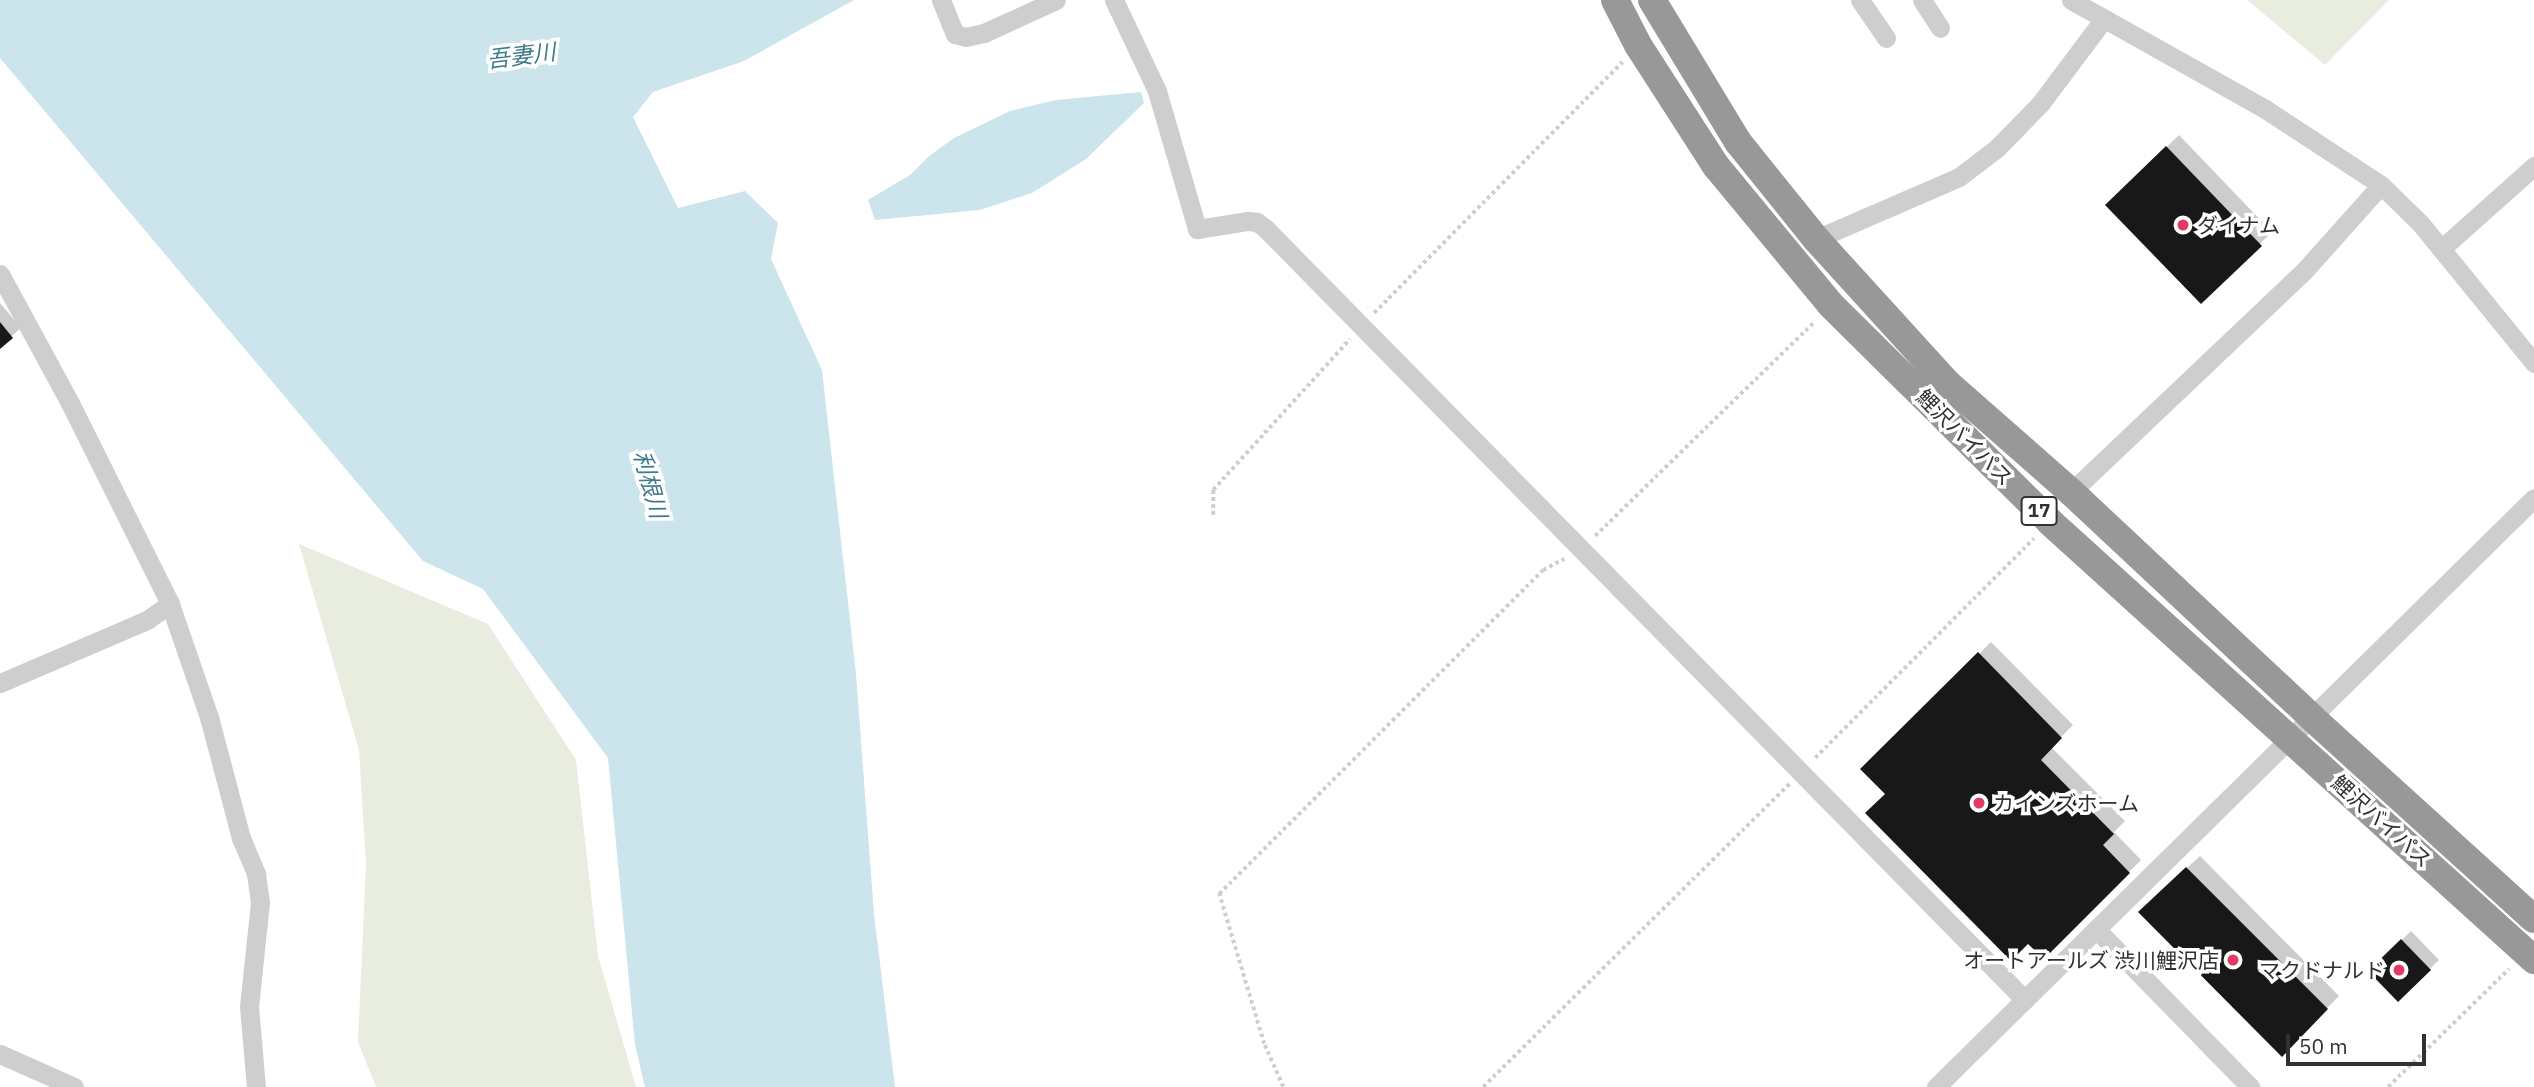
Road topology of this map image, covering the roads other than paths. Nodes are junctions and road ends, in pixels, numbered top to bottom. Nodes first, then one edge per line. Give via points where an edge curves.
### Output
1 (941, 0) edge
2 (1056, 0) edge
3 (1114, 0) edge
4 (1615, 0) edge
5 (1652, 0) edge
6 (1860, 0) edge
7 (1922, 0) edge
8 (2071, 0) edge
9 (2104, 20) junction
10 (1940, 27) dead end
11 (1885, 37) dead end
12 (2534, 166) edge
13 (2381, 185) junction
14 (1816, 239) junction
15 (2441, 249) junction
16 (0, 274) edge
17 (2534, 363) edge
18 (2071, 492) junction
19 (2534, 498) edge
20 (170, 604) junction
21 (0, 683) edge
22 (2310, 716) junction
23 (2289, 736) junction
24 (2534, 919) edge
25 (2096, 929) junction
26 (2530, 957) edge
27 (2025, 1000) junction
28 (0, 1054) edge
29 (74, 1087) edge
30 (256, 1087) edge
31 (1936, 1087) edge
32 (2250, 1087) edge

1 - 2 street via 955,34 966,37
3 - 27 street via 1157,92 1197,229 1257,222
4 - 23 highway, 鯉沢バイパス / 17 via 1638,45 1716,166 1831,305 2050,522
5 - 14 highway, 鯉沢バイパス / 17 via 1738,142
6 - 11 street
7 - 10 street
8 - 9 street
9 - 13 street via 2265,110
9 - 14 street via 2040,104 1997,148 1959,177
12 - 15 street
13 - 15 street
13 - 18 street via 2304,271
14 - 18 highway, 鯉沢バイパス / 17 via 1947,383
15 - 17 street
16 - 20 street
18 - 22 highway, 鯉沢バイパス / 17
19 - 22 street
20 - 21 street via 147,620
20 - 30 street via 256,874 260,902 249,1006
22 - 23 street
22 - 24 highway, 鯉沢バイパス / 17
23 - 25 street
23 - 26 highway, 鯉沢バイパス / 17
25 - 27 street
25 - 32 street
27 - 31 street
28 - 29 street

